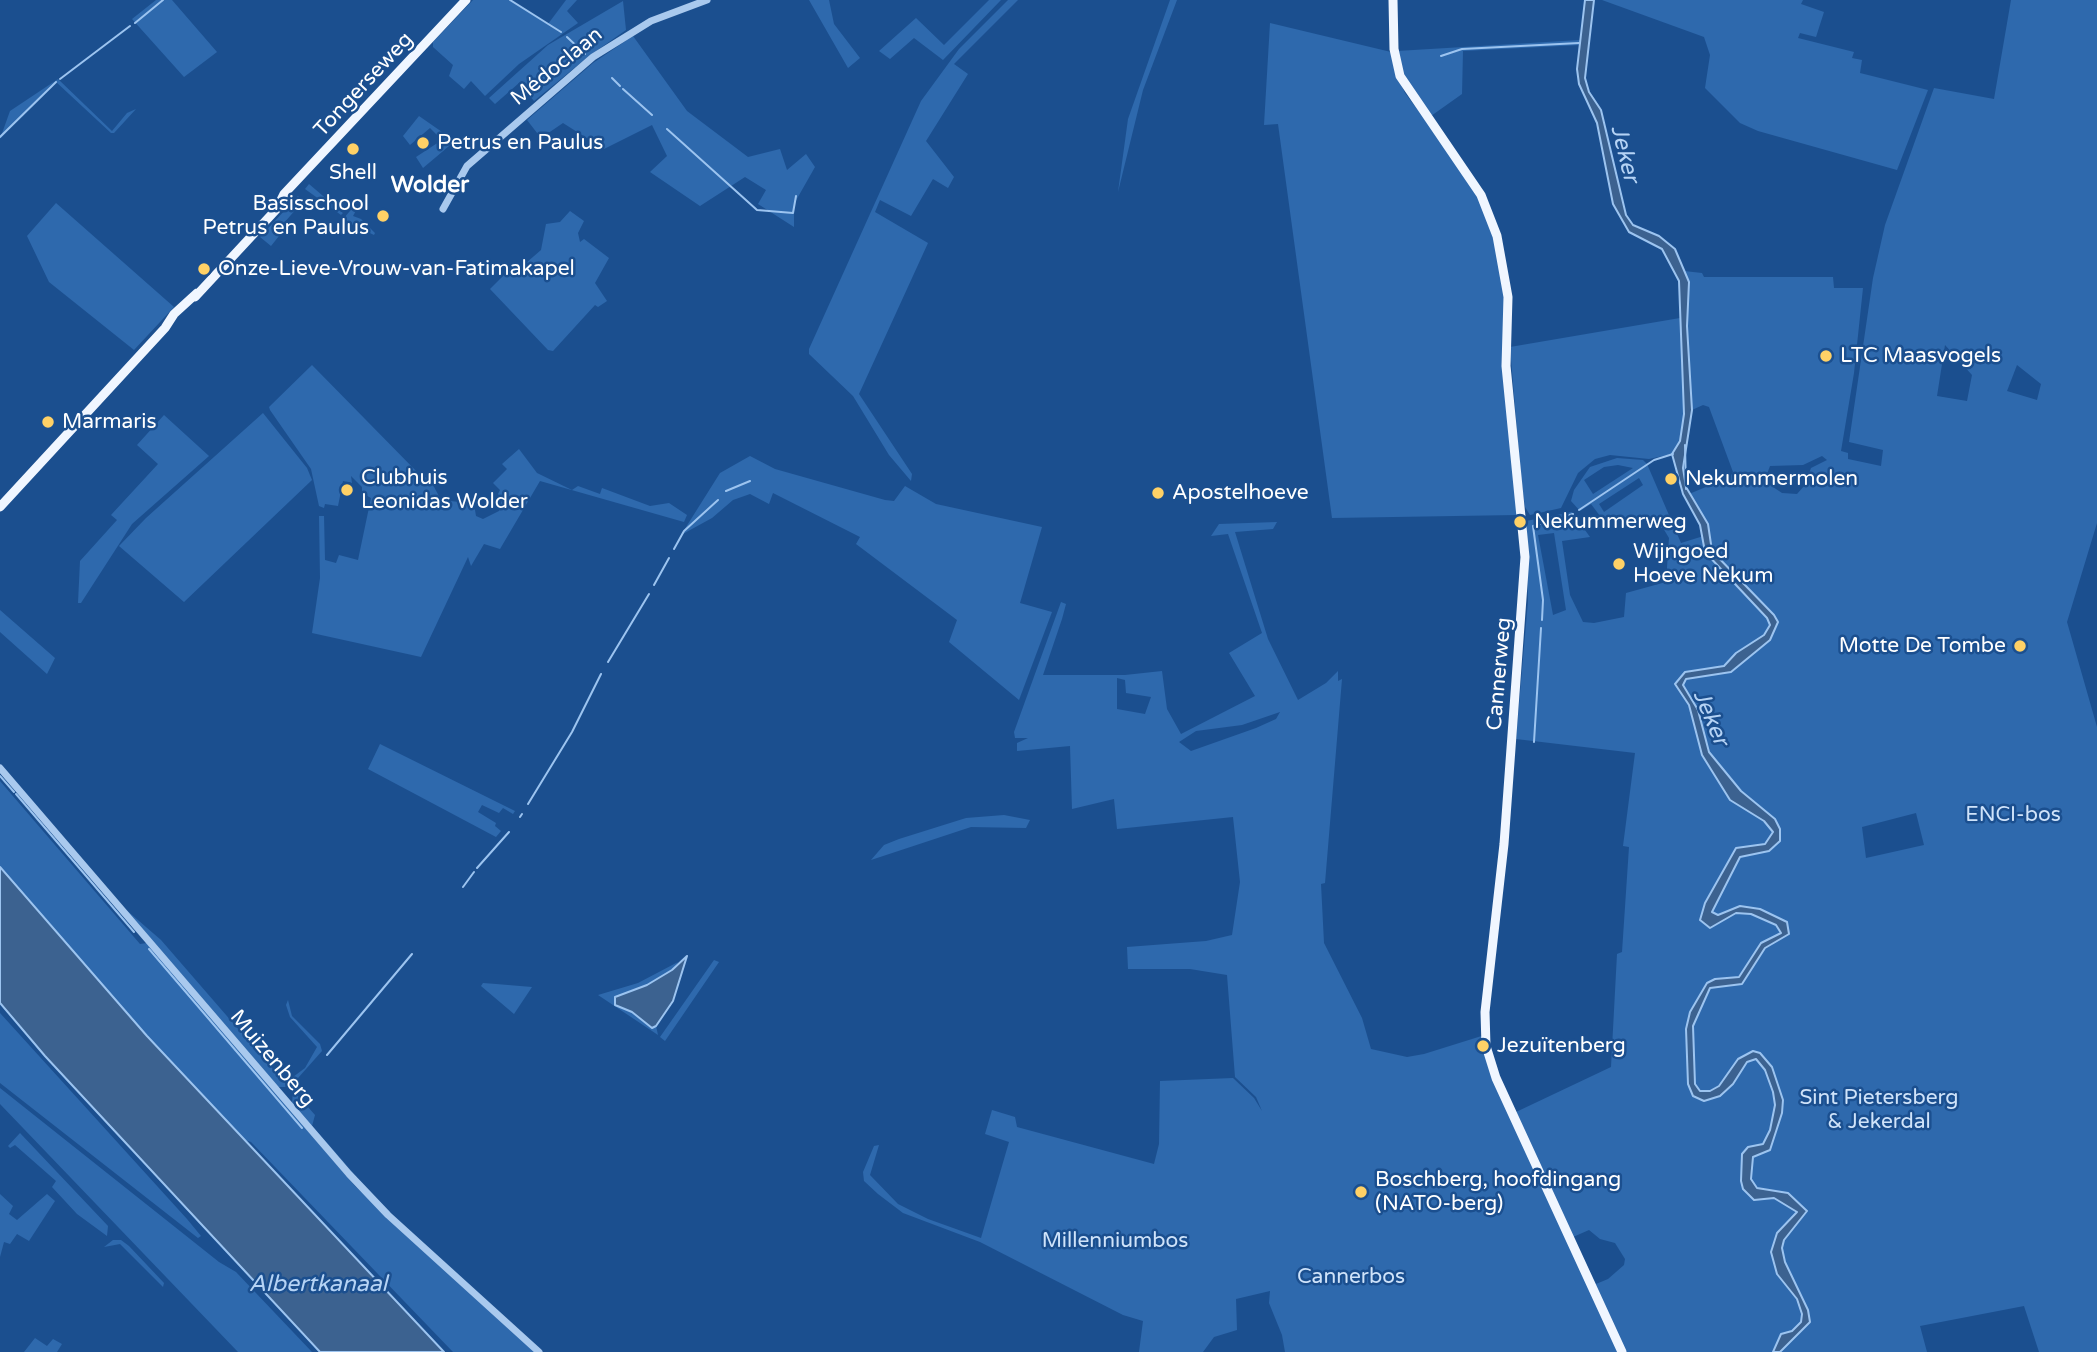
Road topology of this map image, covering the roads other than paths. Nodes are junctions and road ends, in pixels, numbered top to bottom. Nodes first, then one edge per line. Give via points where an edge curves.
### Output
1 (466, 0) edge
2 (707, 0) edge
3 (1393, 0) edge
4 (443, 209) dead end
5 (197, 293) junction
6 (165, 328) junction
7 (0, 507) edge
8 (0, 768) edge
9 (539, 1352) edge
10 (1622, 1352) edge

1 - 5 main road, Tongerseweg
2 - 4 street, Médoclaan via 651,21 613,43 475,158
3 - 10 main road, Cannerweg via 1394,50 1401,80 1480,195 1497,236 1507,281 1506,366 1525,557 1504,844 1485,1012 1486,1046 1496,1078
5 - 6 main road, Tongerseweg
5 - 6 main road, Tongerseweg
6 - 7 main road, Tongerseweg
8 - 9 street, Muizenberg via 336,1160 388,1215

